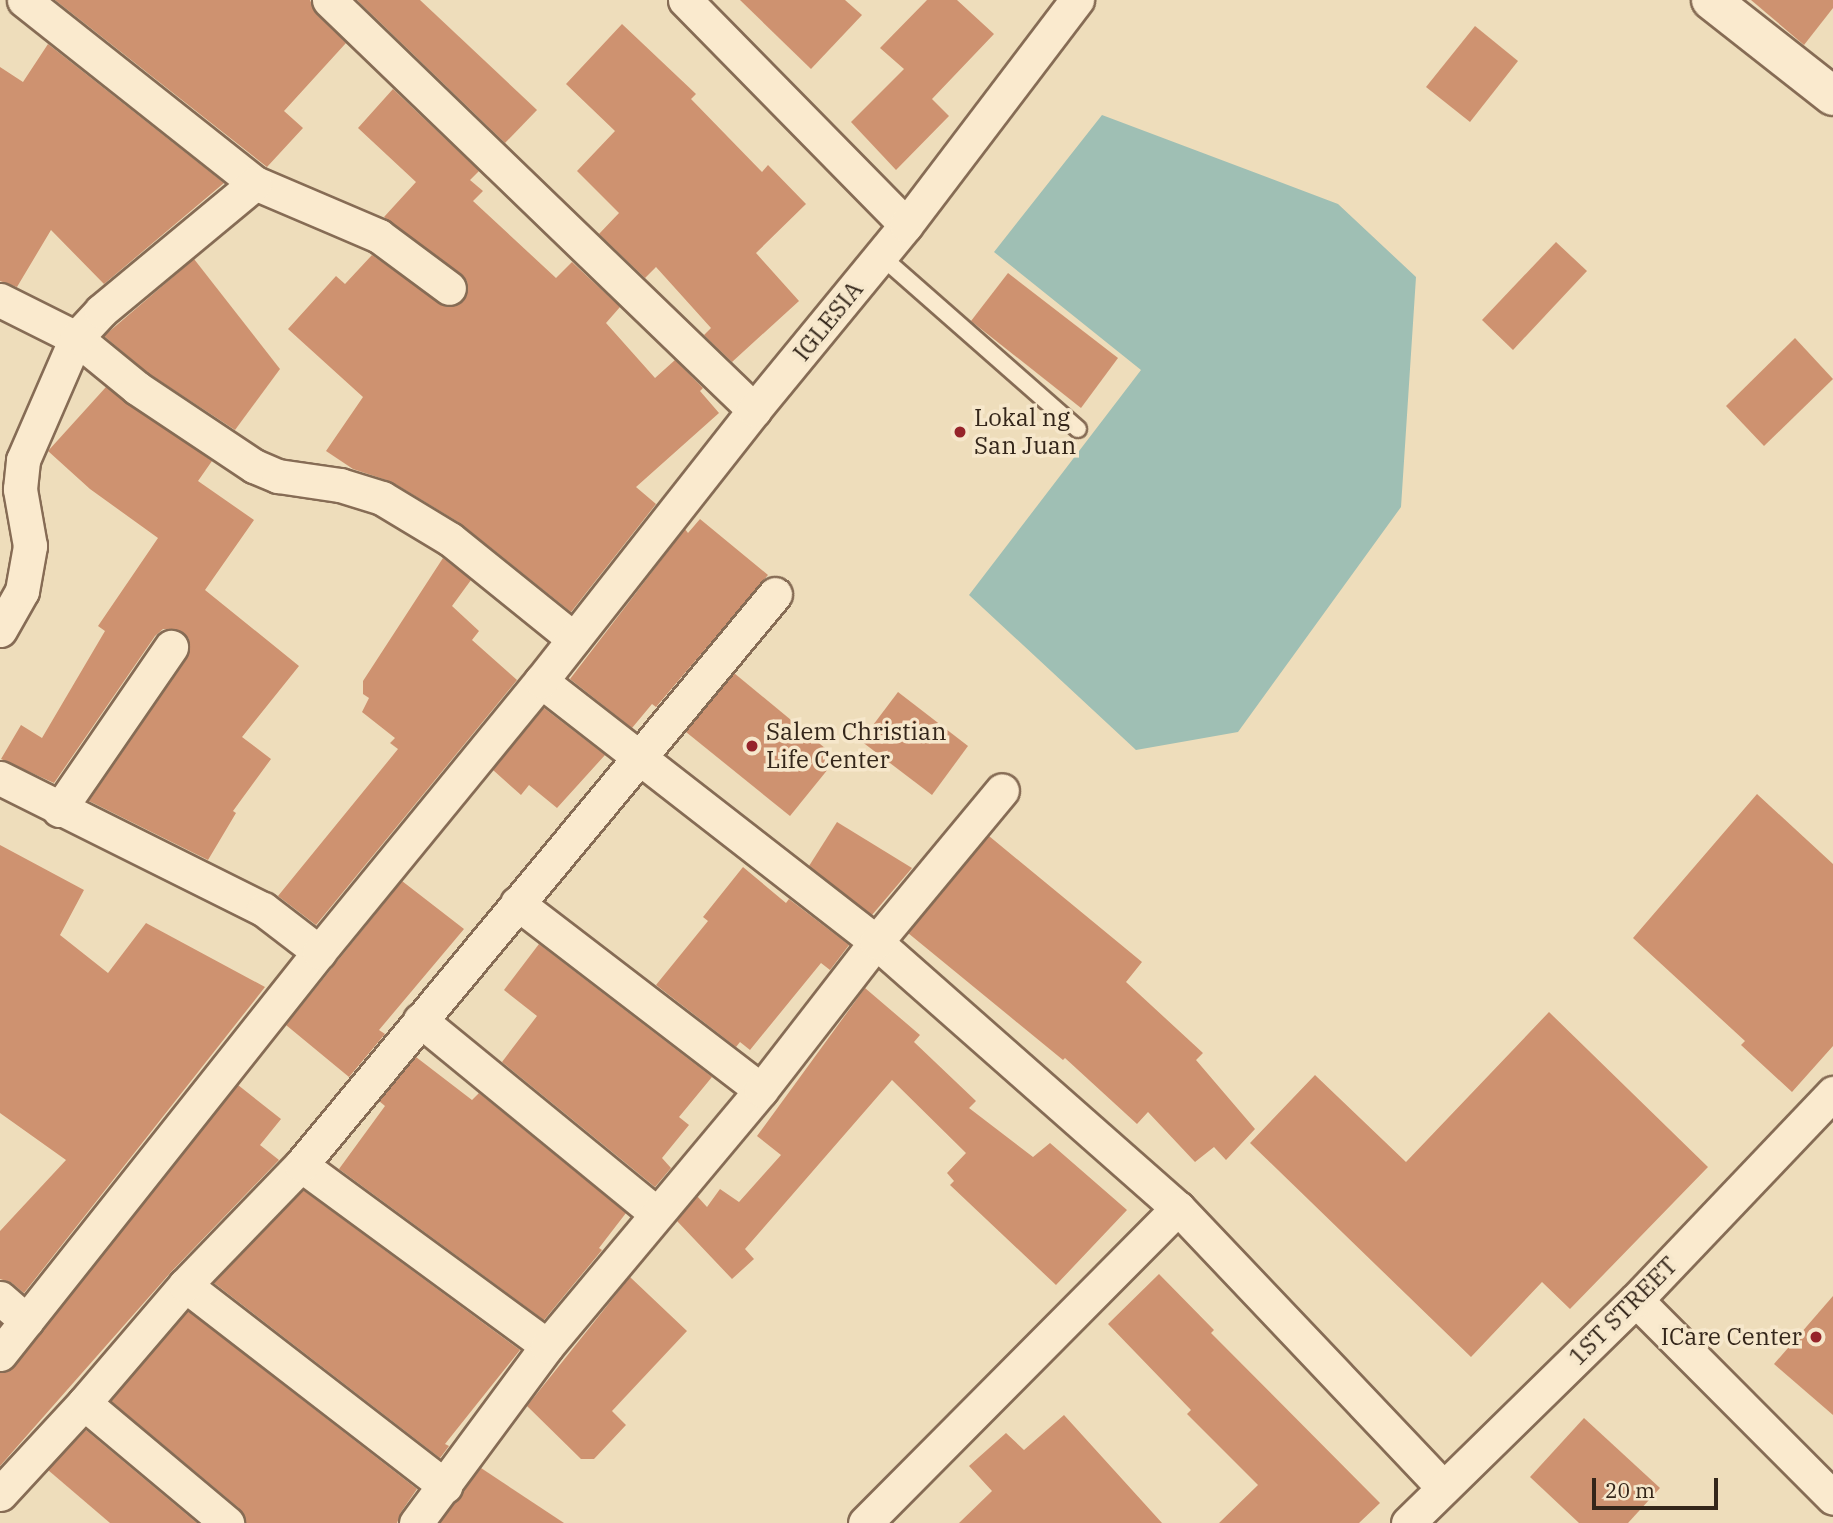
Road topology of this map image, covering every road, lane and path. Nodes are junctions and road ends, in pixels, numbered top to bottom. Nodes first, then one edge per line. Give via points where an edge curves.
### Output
1 (24, 0) edge
2 (329, 0) edge
3 (685, 0) edge
4 (1711, 0) edge
5 (1061, 6) edge
6 (1833, 96) edge
7 (254, 183) junction
8 (906, 225) junction
9 (881, 256) junction
10 (449, 288) dead end
11 (0, 300) edge
12 (76, 338) junction
13 (754, 410) junction
14 (1077, 429) dead end
15 (775, 594) dead end
16 (0, 630) edge
17 (574, 639) junction
18 (171, 647) dead end
19 (541, 681) junction
20 (640, 758) junction
21 (0, 778) edge
22 (1002, 790) dead end
23 (59, 810) junction
24 (517, 903) junction
25 (876, 942) junction
26 (319, 952) junction
27 (420, 1020) junction
28 (761, 1090) junction
29 (1833, 1093) edge
30 (301, 1165) junction
31 (1178, 1208) junction
32 (656, 1213) junction
33 (185, 1285) junction
34 (0, 1298) edge
35 (1636, 1300) junction
36 (26, 1321) junction
37 (547, 1346) junction
38 (0, 1354) edge
39 (84, 1403) junction
40 (445, 1486) junction
41 (1443, 1486) junction
42 (0, 1494) edge
43 (1833, 1498) edge
44 (227, 1523) edge
45 (416, 1523) edge
46 (865, 1523) edge
47 (1408, 1523) edge

1 - 7 street
2 - 13 street
3 - 8 street
4 - 6 street
5 - 8 street, IGLESIA
7 - 10 street via 379,236
7 - 12 street via 101,311
8 - 9 street, IGLESIA
9 - 13 street, IGLESIA
9 - 14 lane
11 - 12 street
12 - 16 street via 23,460 20,489 30,546 22,591
12 - 17 street via 137,388 254,466 278,476 340,485 382,498 450,540
13 - 17 street, IGLESIA
15 - 20 street
17 - 19 street, IGLESIA
18 - 23 street
19 - 20 street
19 - 26 street, IGLESIA
20 - 24 street
20 - 25 street
21 - 23 street
22 - 25 street
23 - 26 street via 263,909
24 - 27 street
24 - 28 street
25 - 28 street
25 - 31 street
26 - 36 street, IGLESIA
27 - 30 street
27 - 32 street
28 - 32 street
29 - 35 street, 1ST STREET
30 - 33 street
30 - 37 street
31 - 41 street
31 - 46 street
32 - 37 street
33 - 39 street
33 - 40 street
34 - 36 street
35 - 41 street, 1ST STREET
35 - 43 street
36 - 38 street, IGLESIA
37 - 40 street
39 - 42 street
39 - 44 street
40 - 45 street
41 - 47 street, 1ST STREET

